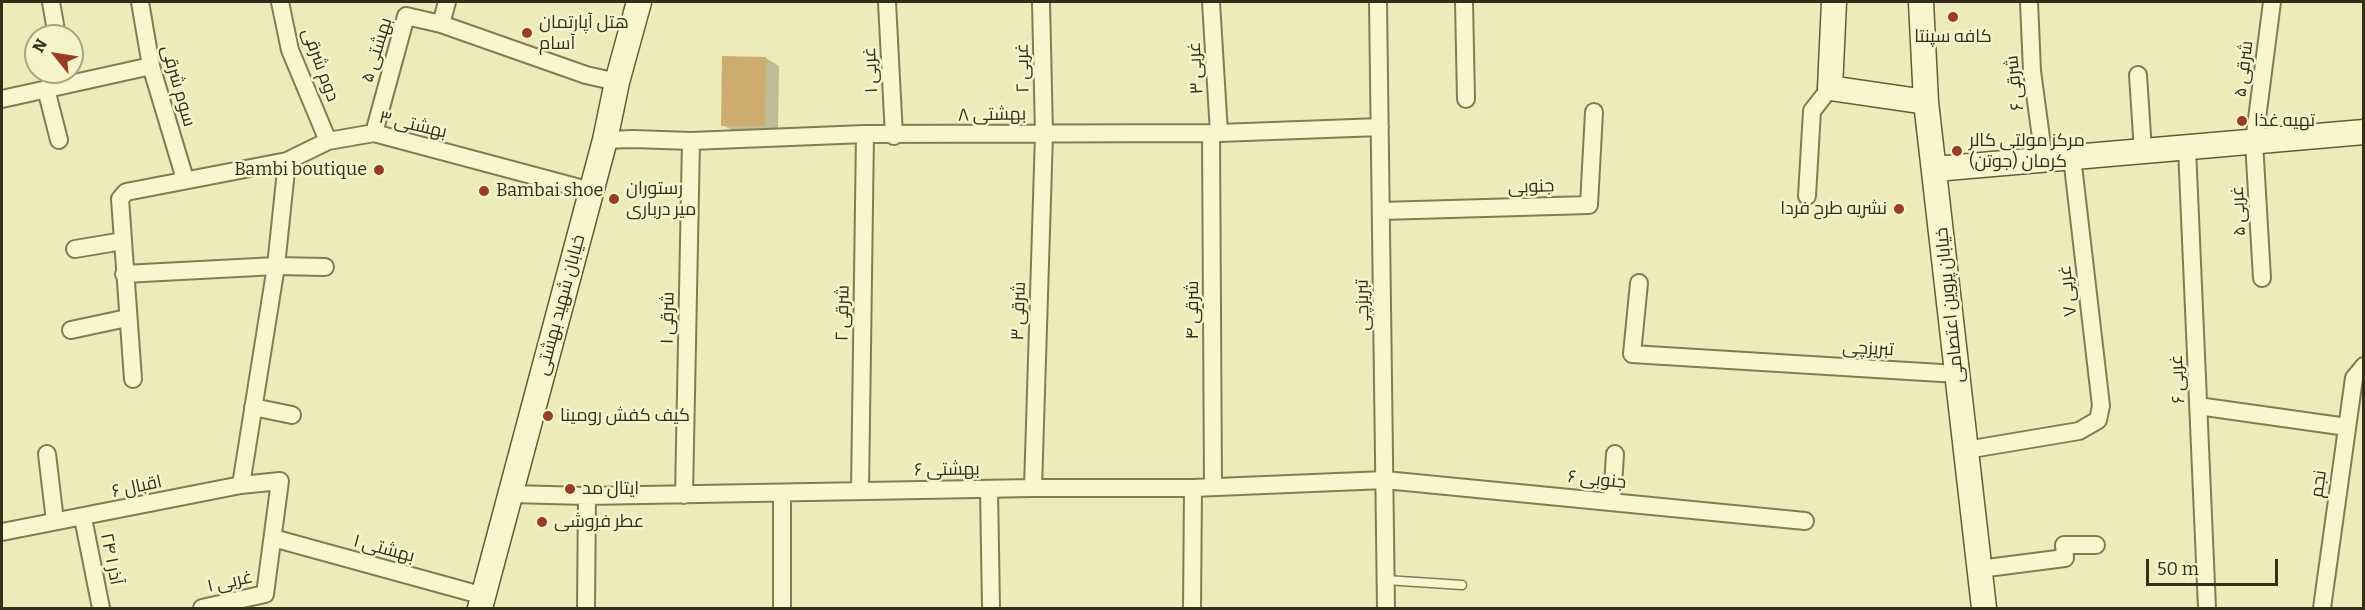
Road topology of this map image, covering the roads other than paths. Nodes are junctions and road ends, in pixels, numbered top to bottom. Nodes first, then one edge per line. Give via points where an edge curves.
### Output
1 (51, 2) edge
2 (140, 2) edge
3 (280, 2) edge
4 (447, 2) edge
5 (639, 2) edge
6 (887, 2) edge
7 (1041, 2) edge
8 (1211, 2) edge
9 (1378, 2) edge
10 (1464, 2) edge
11 (1834, 2) edge
12 (1922, 2) edge
13 (2029, 2) edge
14 (2272, 2) edge
15 (55, 24) edge
16 (441, 24) junction
17 (151, 66) junction
18 (84, 75) edge
19 (2138, 75) dead end
20 (617, 82) junction
21 (55, 84) edge
22 (1830, 88) junction
23 (46, 89) junction
24 (2, 99) edge
25 (1466, 99) dead end
26 (1926, 102) junction
27 (1594, 112) dead end
28 (1380, 128) junction
29 (2364, 132) edge
30 (374, 133) junction
31 (1215, 133) junction
32 (865, 134) junction
33 (1044, 134) junction
34 (894, 136) junction
35 (59, 140) dead end
36 (605, 140) junction
37 (328, 141) junction
38 (691, 141) junction
39 (2254, 142) junction
40 (2187, 148) junction
41 (2143, 151) junction
42 (2072, 157) junction
43 (287, 160) junction
44 (2044, 160) junction
45 (1935, 169) junction
46 (186, 179) junction
47 (591, 191) junction
48 (1807, 196) dead end
49 (1381, 211) junction
50 (123, 241) junction
51 (75, 249) dead end
52 (276, 266) junction
53 (325, 267) dead end
54 (124, 274) junction
55 (2262, 278) dead end
56 (1640, 283) dead end
57 (127, 318) junction
58 (71, 330) dead end
59 (2362, 367) edge
60 (1957, 374) junction
61 (133, 379) dead end
62 (2198, 406) junction
63 (254, 407) junction
64 (292, 415) dead end
65 (2347, 427) junction
66 (1966, 450) junction
67 (47, 454) dead end
68 (1615, 454) dead end
69 (1384, 480) junction
70 (241, 485) junction
71 (1213, 487) junction
72 (1033, 488) junction
73 (1193, 488) junction
74 (989, 489) junction
75 (860, 491) junction
76 (511, 494) junction
77 (782, 494) junction
78 (684, 495) junction
79 (587, 496) junction
80 (1612, 501) junction
81 (83, 518) junction
82 (56, 521) junction
83 (1805, 521) dead end
84 (2, 532) edge
85 (273, 538) junction
86 (2096, 545) dead end
87 (1979, 569) junction
88 (1386, 580) junction
89 (1462, 585) dead end
90 (482, 602) edge
91 (101, 609) edge
92 (202, 609) edge
93 (586, 609) edge
94 (782, 609) edge
95 (991, 609) edge
96 (1192, 609) edge
97 (1386, 609) edge
98 (1984, 609) edge
99 (2207, 609) edge
100 (2322, 609) edge

1 - 15 street
2 - 17 street, سوم شرقی
3 - 37 street, دوم شرقی via 290,50
4 - 16 street
5 - 20 street, خیابان شهید بهشتی
6 - 34 street, غربی ۱
7 - 33 street, غربی ۲
8 - 31 street, غربی ۳
9 - 28 street, تبریزچی
10 - 25 street
11 - 22 street
12 - 26 street, خیابان پروین اعتصامی
13 - 44 street, شرقی ۶ via 2032,71
14 - 39 street, شرقی ۵
16 - 20 street, بهشتی ۵ via 586,75
16 - 30 street, بهشتی ۵ via 406,16
17 - 18 street
17 - 46 street, سوم شرقی
19 - 41 street
20 - 36 street, خیابان شهید بهشتی
21 - 23 street
22 - 26 street
22 - 48 street via 1812,111
23 - 24 street
23 - 35 street
26 - 45 street, خیابان پروین اعتصامی
27 - 49 street, جنوبی via 1589,205
28 - 31 street, بهشتی ۸
28 - 49 street, تبریزچی
29 - 39 street
30 - 37 street, بهشتی ۳
30 - 47 street, بهشتی ۳
31 - 33 street, بهشتی ۸
31 - 71 street, شرقی ۴
32 - 34 street, بهشتی ۸
32 - 38 street, بهشتی ۸
32 - 75 street, شرقی ۲
33 - 34 street, بهشتی ۸
33 - 72 street, شرقی ۳
36 - 38 street, بهشتی ۸
36 - 47 street, خیابان شهید بهشتی
37 - 43 street, بهشتی ۳
38 - 78 street, شرقی ۱
39 - 40 street
39 - 55 street, غربی ۵
40 - 41 street
40 - 62 street, غربی ۶
41 - 42 street
42 - 44 street
42 - 66 street, غربی ۷ via 2101,406 2098,420 2079,431
43 - 46 street, بهشتی ۳
43 - 52 street
44 - 45 street
45 - 60 street, خیابان پروین اعتصامی
46 - 50 street, بهشتی ۳ via 122,194
47 - 76 street, خیابان شهید بهشتی
49 - 69 street, تبریزچی
50 - 51 street
50 - 54 street
52 - 53 street
52 - 54 street
52 - 63 street
54 - 57 street
56 - 60 street, تبریزچی via 1632,354
57 - 58 street
57 - 61 street
59 - 65 street, نجم via 2354,378
60 - 66 street, خیابان پروین اعتصامی
62 - 65 street
62 - 99 street, غربی ۶
63 - 64 street
63 - 70 street
65 - 100 street, نجم
66 - 87 street, خیابان پروین اعتصامی
67 - 82 street
68 - 80 street
69 - 71 street, بهشتی ۶
69 - 80 street, جنوبی ۶
69 - 88 street, تبریزچی
70 - 81 street, اقبال ۶
70 - 85 street, اقبال ۶ via 280,481
71 - 73 street, بهشتی ۶
72 - 73 street, بهشتی ۶
72 - 74 street, بهشتی ۶
73 - 96 street
74 - 75 street, بهشتی ۶
74 - 95 street
75 - 77 street, بهشتی ۶
76 - 79 street, بهشتی ۶
76 - 90 street, خیابان شهید بهشتی
77 - 78 street, بهشتی ۶
77 - 94 street
78 - 79 street, بهشتی ۶
79 - 93 street
80 - 83 street, جنوبی ۶
81 - 82 street, اقبال ۶
81 - 91 street, ۲۴ آذر ۱
82 - 84 street, اقبال ۶
85 - 90 street, بهشتی ۱
85 - 92 street, غربی ۱ via 266,594
86 - 87 street via 2064,545 2066,558
87 - 98 street, خیابان پروین اعتصامی
88 - 89 lane
88 - 97 street, تبریزچی

